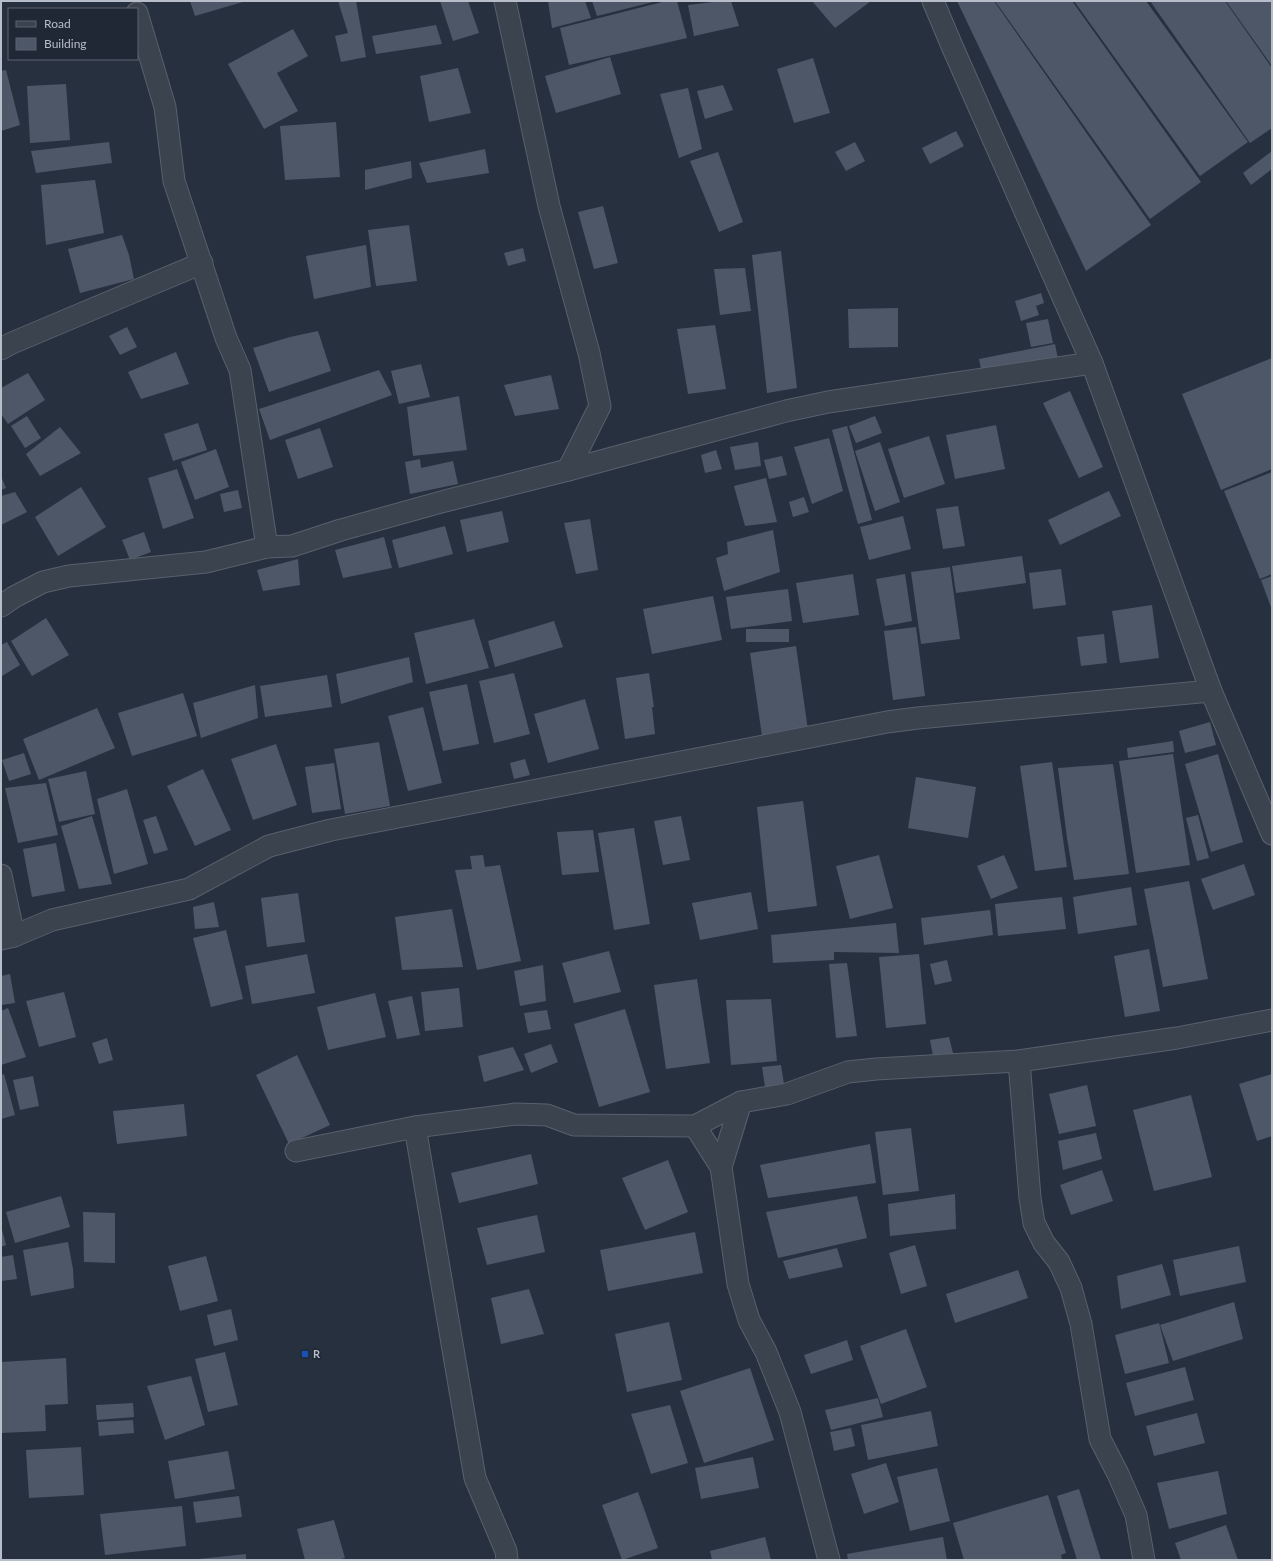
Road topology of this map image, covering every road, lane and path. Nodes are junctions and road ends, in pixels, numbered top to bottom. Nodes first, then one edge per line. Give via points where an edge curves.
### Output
1 (505, 1) edge
2 (933, 1) edge
3 (138, 16) edge
4 (202, 263) junction
5 (1, 349) edge
6 (1092, 363) junction
7 (568, 470) junction
8 (267, 547) junction
9 (1, 606) edge
10 (1211, 691) junction
11 (1272, 834) edge
12 (1, 875) edge
13 (7, 937) edge
14 (1272, 1020) edge
15 (1019, 1061) junction
16 (741, 1102) junction
17 (695, 1126) junction
18 (415, 1127) junction
19 (296, 1151) dead end
20 (721, 1167) junction
21 (508, 1560) edge
22 (829, 1560) edge
23 (1144, 1560) edge

1 - 7 street via 549,206 589,353 600,406
2 - 6 street
3 - 4 street via 165,107 174,182
4 - 5 street
4 - 8 street via 226,338 240,370
6 - 7 street via 786,411
6 - 10 street
7 - 8 street via 445,501 292,546
8 - 9 street via 206,562 69,576 43,582
10 - 11 street
10 - 13 street via 903,720 331,830 269,846 189,889 52,920
12 - 13 street
14 - 15 street via 1177,1038
15 - 16 street via 848,1072 787,1094
15 - 23 street via 1034,1223 1071,1288 1080,1324 1100,1439 1136,1515
16 - 17 street
16 - 20 street
17 - 18 street via 574,1125 547,1114 516,1114
17 - 20 street
18 - 19 street
18 - 21 street via 475,1478
20 - 22 street via 738,1284 749,1320 766,1352 790,1412

